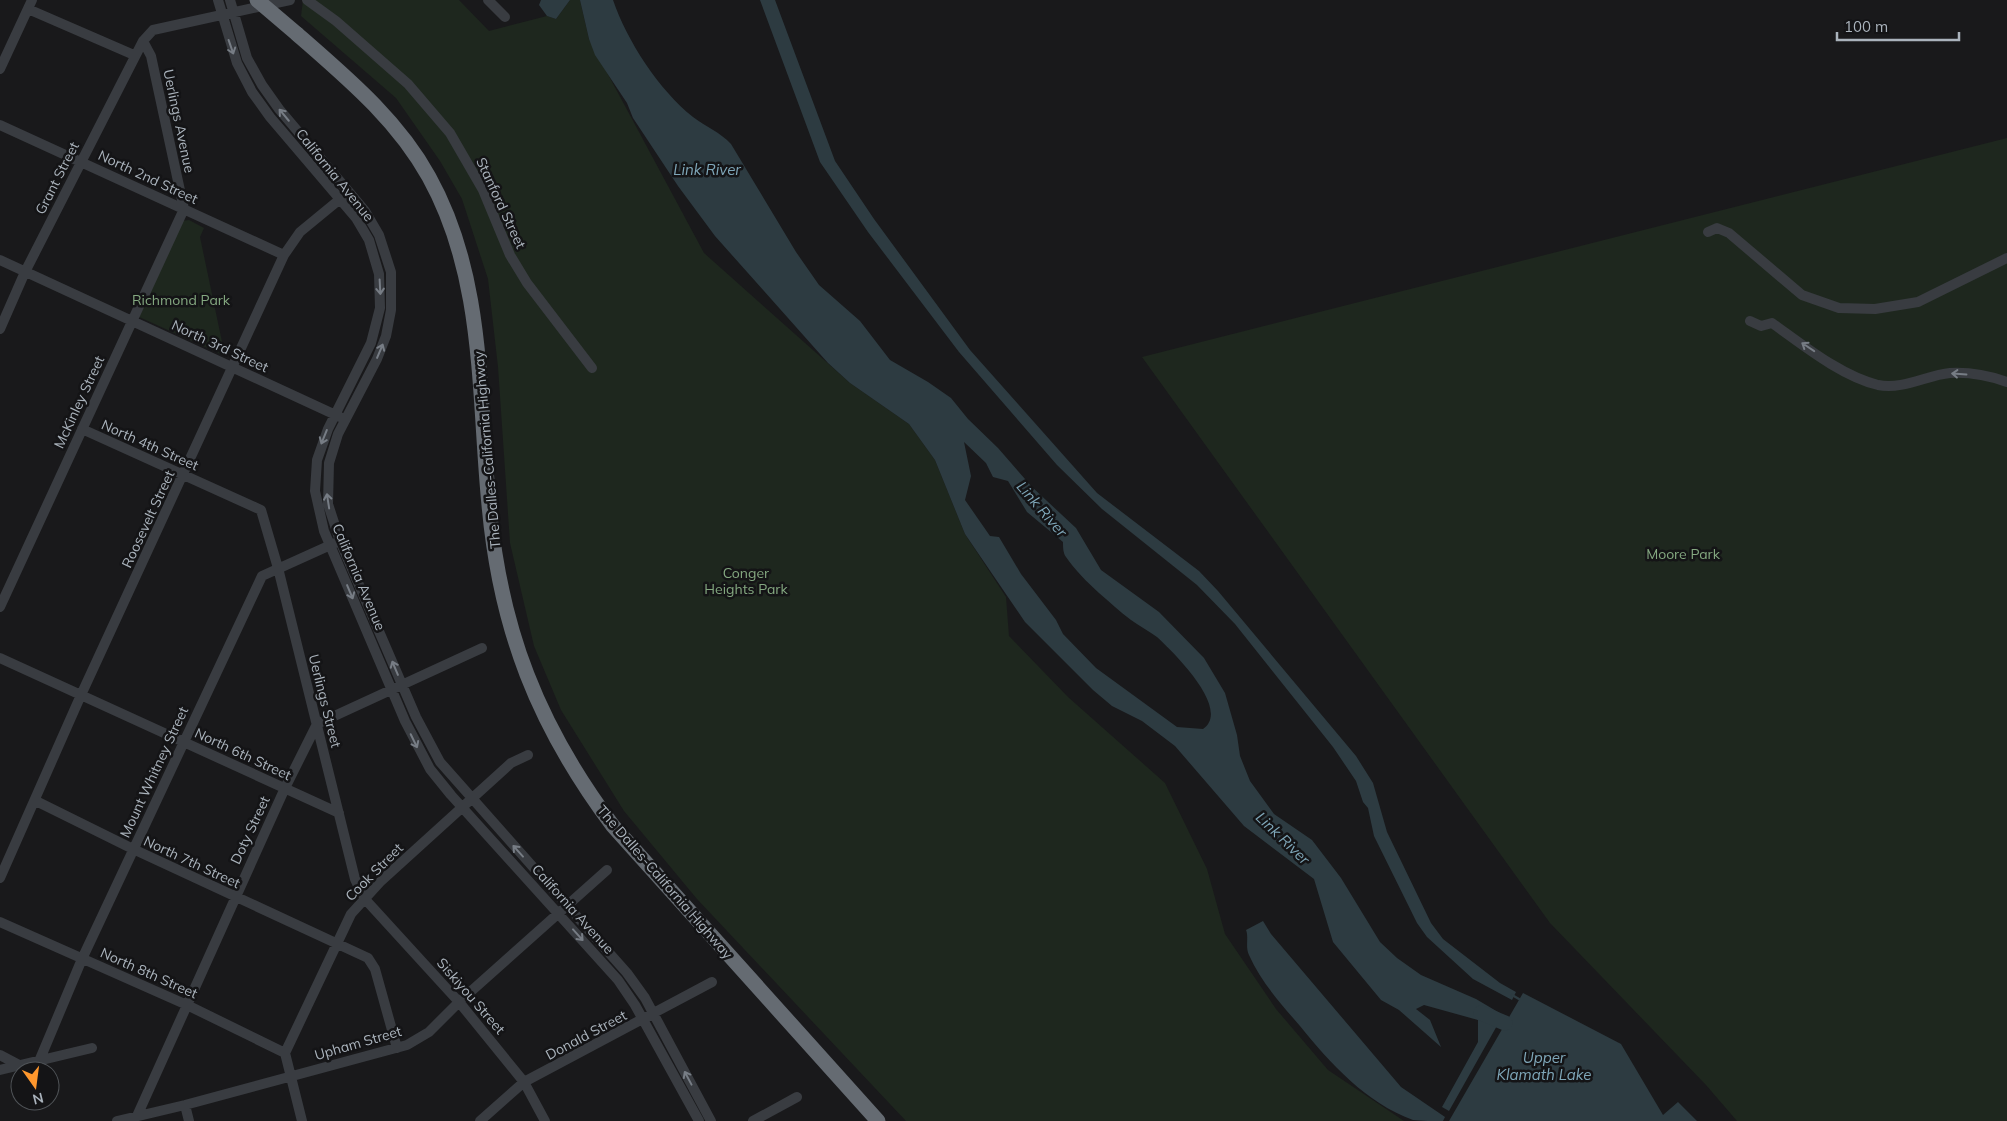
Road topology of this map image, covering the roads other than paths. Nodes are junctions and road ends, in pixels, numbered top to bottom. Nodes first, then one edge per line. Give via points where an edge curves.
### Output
1 (218, 0) edge
2 (230, 0) edge
3 (257, 0) edge
4 (290, 0) edge
5 (307, 0) edge
6 (488, 0) edge
7 (30, 4) edge
8 (233, 12) junction
9 (221, 14) junction
10 (505, 17) dead end
11 (143, 40) junction
12 (134, 55) junction
13 (0, 69) edge
14 (0, 125) edge
15 (81, 162) junction
16 (350, 192) junction
17 (340, 199) junction
18 (184, 209) junction
19 (1708, 232) dead end
20 (284, 255) junction
21 (2007, 258) edge
22 (0, 260) edge
23 (26, 272) junction
24 (132, 320) junction
25 (1750, 321) dead end
26 (0, 329) edge
27 (231, 366) junction
28 (592, 368) dead end
29 (2007, 382) edge
30 (335, 415) junction
31 (345, 420) junction
32 (82, 430) junction
33 (184, 474) junction
34 (261, 510) joint
35 (340, 541) junction
36 (330, 546) junction
37 (278, 568) junction
38 (0, 608) edge
39 (482, 648) dead end
40 (0, 658) edge
41 (402, 685) junction
42 (392, 690) junction
43 (81, 695) junction
44 (317, 724) junction
45 (184, 742) junction
46 (528, 755) dead end
47 (285, 788) junction
48 (472, 800) junction
49 (36, 801) junction
50 (463, 808) junction
51 (338, 813) junction
52 (133, 849) junction
53 (607, 870) dead end
54 (0, 878) edge
55 (235, 897) junction
56 (364, 898) junction
57 (567, 906) junction
58 (558, 914) junction
59 (0, 922) edge
60 (339, 943) junction
61 (82, 959) junction
62 (712, 982) dead end
63 (459, 1002) junction
64 (187, 1005) junction
65 (653, 1014) junction
66 (643, 1019) junction
67 (92, 1048) dead end
68 (397, 1048) junction
69 (285, 1053) junction
70 (0, 1055) edge
71 (40, 1059) junction
72 (11, 1061) edge
73 (33, 1061) edge
74 (290, 1076) junction
75 (524, 1082) junction
76 (797, 1097) dead end
77 (185, 1105) junction
78 (137, 1116) junction
79 (117, 1121) edge
80 (189, 1121) edge
81 (302, 1121) edge
82 (480, 1121) edge
83 (545, 1121) edge
84 (699, 1121) edge
85 (711, 1121) edge
86 (753, 1121) edge
87 (878, 1121) edge

1 - 9 street, California Avenue
2 - 8 street, California Avenue
3 - 87 highway, The Dalles-California Highway, bridge via 356,86 404,139 429,176 456,238 475,324 489,506 502,592 516,648 549,727 613,826
4 - 8 street
5 - 28 street, Stanford Street via 408,84 450,132 483,190 510,255 527,283
6 - 10 street
7 - 12 street
7 - 13 street
8 - 9 street
16 -> 8 street, California Avenue via 262,85 248,58
9 - 11 street via 153,30
9 -> 17 street, California Avenue via 236,62 252,92
11 - 12 street, Grant Street
11 - 18 street, Uerlings Avenue via 151,56
12 - 15 street, Grant Street
14 - 15 street, North 2nd Street
15 - 18 street, North 2nd Street
15 - 23 street, Grant Street
16 - 17 street, Roosevelt Street
31 -> 16 street, California Avenue via 382,348 392,296 391,272 382,241
17 - 20 street, Roosevelt Street via 300,232
17 -> 30 street, California Avenue via 356,218 371,245 379,274 380,296 372,344
18 - 20 street, North 2nd Street
18 - 24 street, McKinley Street
19 - 21 street via 1717,228 1729,232 1802,296 1838,308 1875,309 1918,302
20 - 27 street, Roosevelt Street
22 - 23 street, North 3rd Street
23 - 24 street, North 3rd Street
23 - 26 street, Grant Street
24 - 27 street, North 3rd Street
24 - 32 street, McKinley Street
29 -> 25 street via 1989,376 1950,373 1912,383 1879,385 1838,368 1772,323 1761,326
27 - 30 street, North 3rd Street
27 - 33 street, Roosevelt Street
30 - 31 street, North 3rd Street
30 -> 36 street, California Avenue via 321,444 315,476 316,506
35 -> 31 street, California Avenue via 328,504 327,477 332,448
32 - 33 street, North 4th Street
32 - 38 street, McKinley Street
33 - 34 street, North 4th Street
33 - 43 street, Roosevelt Street
34 - 37 street, Uerlings Street
35 - 36 street, Mount Whitney Street
41 -> 35 street, California Avenue
36 - 37 street, Mount Whitney Street
36 -> 42 street, California Avenue
37 - 44 street, Uerlings Street
37 - 45 street, Mount Whitney Street via 262,576
39 - 41 street
40 - 43 street, North 6th Street
41 - 42 street
41 - 48 street, California Avenue via 431,748
42 - 44 street
42 -> 50 street, California Avenue via 421,754
43 - 45 street, North 6th Street
43 - 49 street, Roosevelt Street
44 - 47 street, Doty Street
44 - 51 street, Uerlings Street
45 - 47 street, North 6th Street
45 - 52 street, Mount Whitney Street
46 - 48 street, Cook Street via 511,763
47 - 51 street, North 6th Street
47 - 55 street, Doty Street
48 - 50 street, Cook Street
57 -> 48 street, California Avenue
49 - 52 street, North 7th Street
49 - 54 street, Roosevelt Street
50 - 56 street, Cook Street
50 - 58 street, California Avenue
51 - 56 street, Uerlings Street via 355,879
52 - 55 street, North 7th Street
52 - 61 street, Mount Whitney Street
53 - 57 street, Upham Street
55 - 60 street, North 7th Street
55 - 64 street, Doty Street
56 - 60 street, Cook Street via 351,914
56 - 63 street, Siskiyou Street
57 - 58 street, Upham Street
57 - 65 street, California Avenue via 627,973
58 - 63 street, Upham Street
58 -> 66 street, California Avenue via 618,980
59 - 61 street, North 8th Street
60 - 68 street via 368,958 375,969
60 - 69 street, Cook Street
61 - 64 street, North 8th Street
61 - 71 street, Mount Whitney Street
62 - 65 street, Donald Street
63 - 68 street, Upham Street via 429,1032
63 - 75 street, Siskiyou Street
64 - 69 street, North 8th Street
64 - 78 street, Doty Street
65 - 66 street, Donald Street
85 -> 65 street, California Avenue
66 - 75 street, Donald Street
66 - 84 street, California Avenue
67 - 71 street
68 - 74 street, Upham Street
69 - 74 street
70 - 72 street
71 - 73 street
74 - 77 street, Upham Street
74 - 81 street
75 - 82 street, Donald Street
75 - 83 street, Siskiyou Street
76 - 86 street
77 - 78 street, Upham Street
77 - 80 street
78 - 79 street, Upham Street

